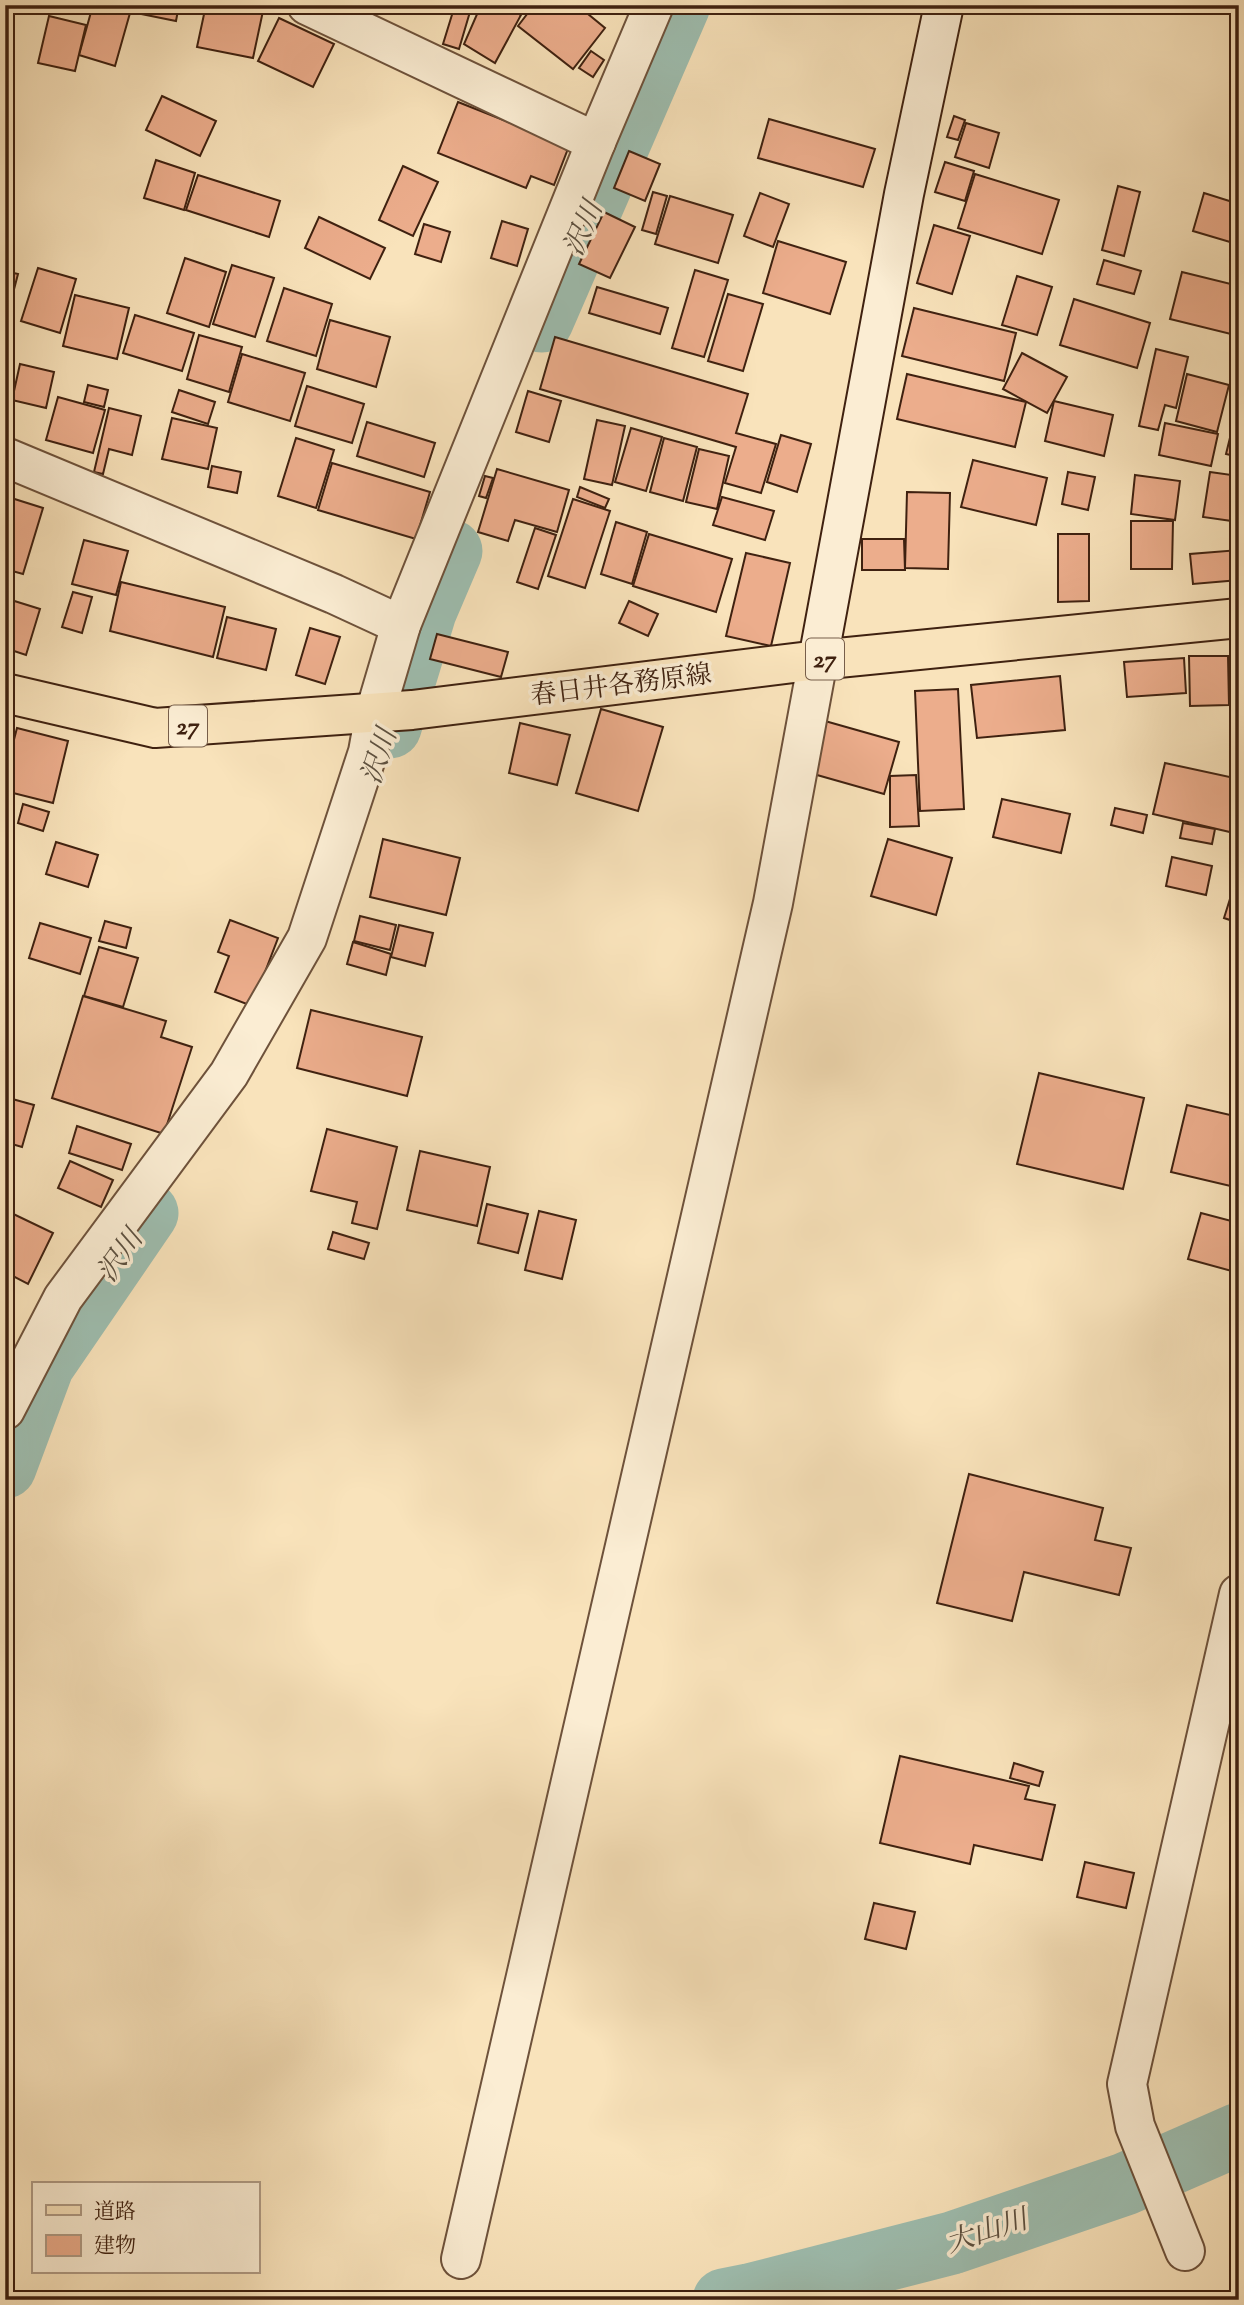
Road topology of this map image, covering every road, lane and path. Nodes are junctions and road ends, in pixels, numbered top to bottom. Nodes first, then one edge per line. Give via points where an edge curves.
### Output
1 (307, 5) edge
2 (654, 5) edge
3 (944, 5) edge
4 (596, 142) junction
5 (5, 457) edge
6 (1239, 618) edge
7 (401, 625) junction
8 (818, 660) junction
9 (5, 693) edge
10 (375, 713) junction
11 (5, 1410) edge
12 (1239, 1594) edge
13 (1185, 2251) dead end
14 (461, 2259) dead end

1 - 4 street
2 - 4 street
3 - 8 street via 904,194
4 - 7 street
5 - 7 street
6 - 8 main road, 春日井各務原線 / 27
7 - 10 street
8 - 10 main road, 春日井各務原線 / 27
8 - 14 street via 773,903
9 - 10 main road, 春日井各務原線 / 27 via 155,728
10 - 11 street via 368,752 307,938 229,1074 63,1298
12 - 13 street via 1127,2084 1135,2126

